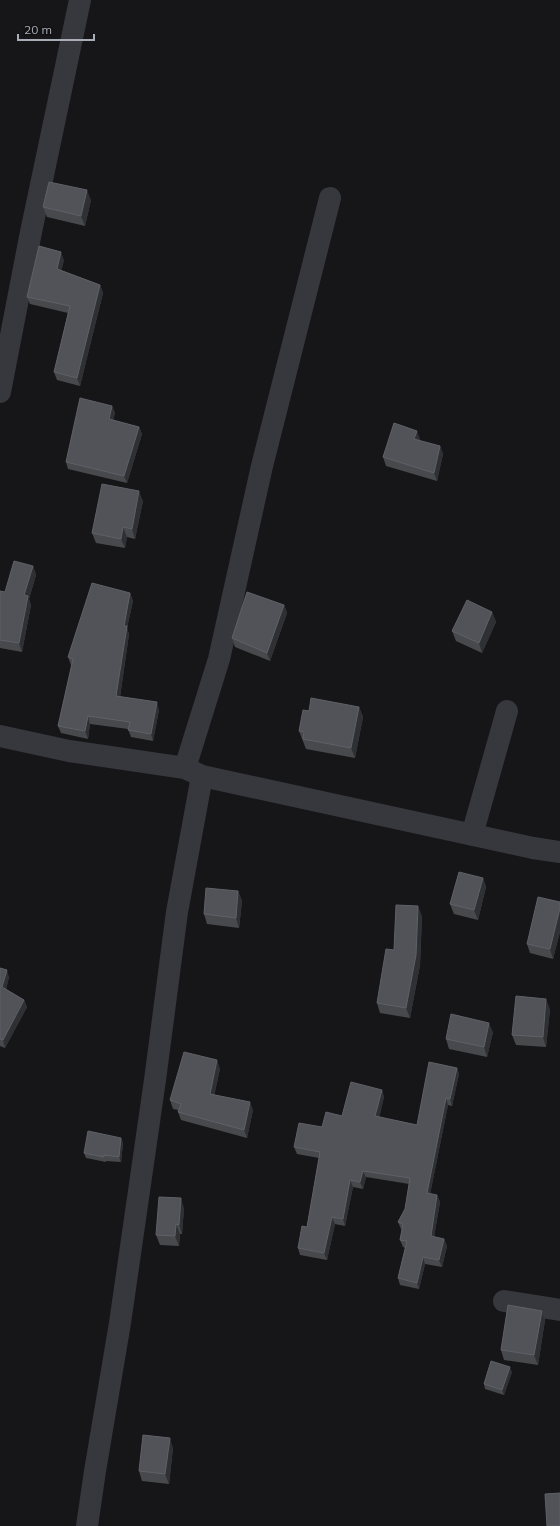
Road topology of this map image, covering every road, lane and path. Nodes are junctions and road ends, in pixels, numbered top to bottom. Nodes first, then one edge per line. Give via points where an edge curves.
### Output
1 (80, 0) edge
2 (330, 198) dead end
3 (0, 392) edge
4 (507, 711) dead end
5 (0, 736) edge
6 (193, 772) junction
7 (472, 835) junction
8 (560, 852) edge
9 (504, 1301) dead end
10 (560, 1310) edge
11 (87, 1526) edge

1 - 3 street
2 - 6 street via 262,466
4 - 7 street
5 - 6 street via 69,751
6 - 7 street
6 - 11 street via 155,1080
7 - 8 street
9 - 10 street

